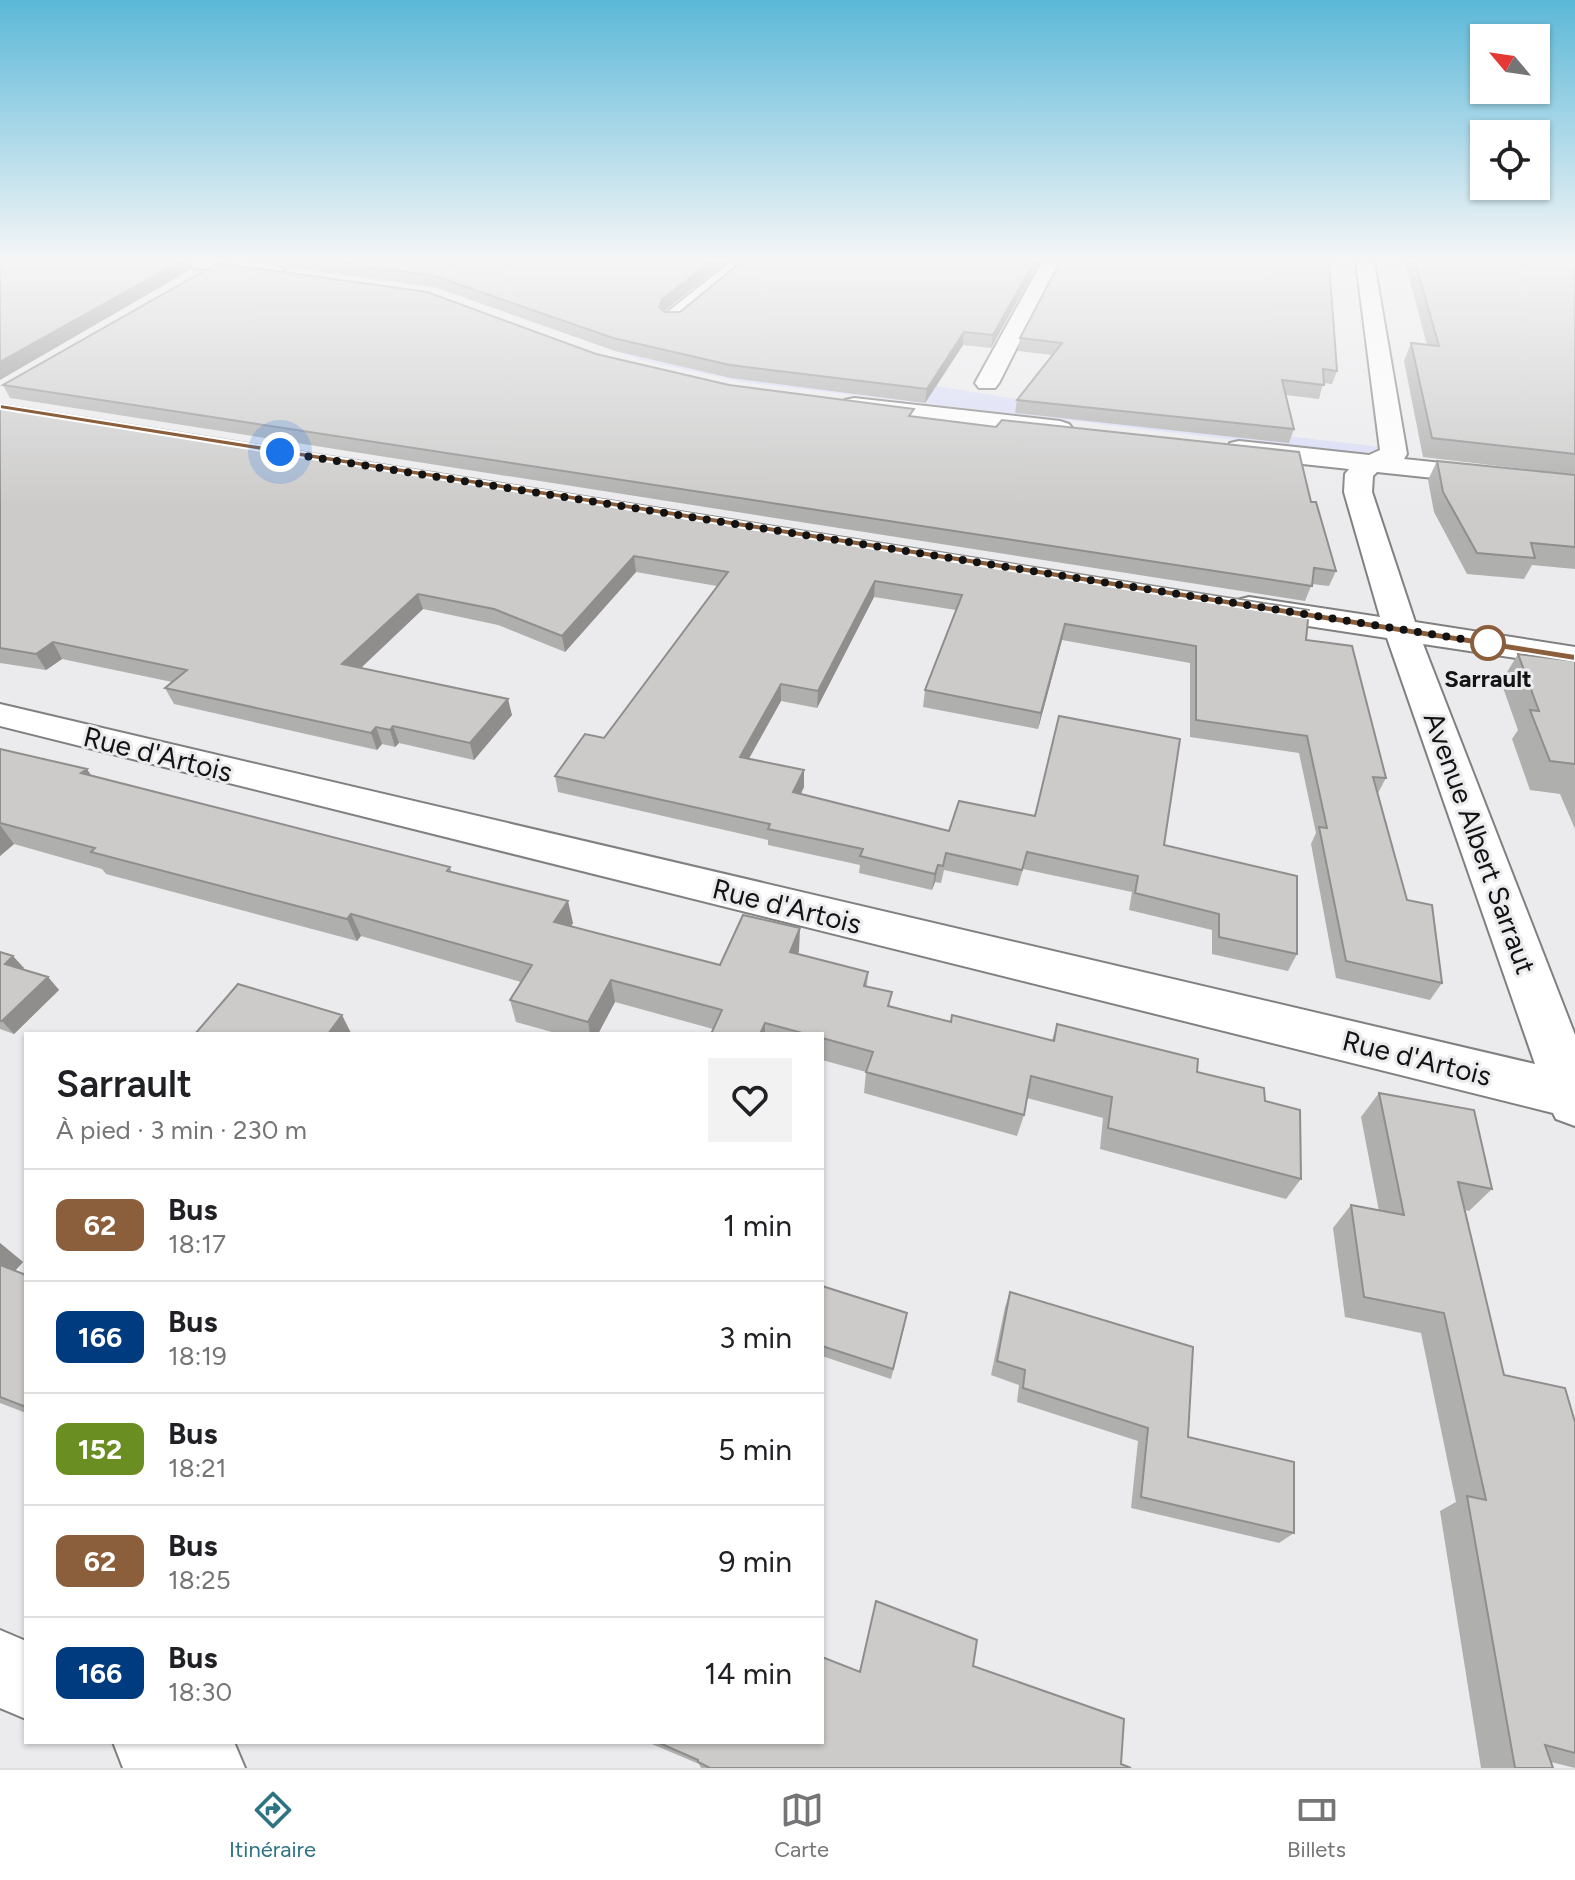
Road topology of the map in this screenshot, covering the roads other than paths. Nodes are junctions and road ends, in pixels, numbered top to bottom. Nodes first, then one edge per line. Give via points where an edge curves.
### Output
1 (1007, 345) edge
2 (1377, 345) edge
3 (987, 383) dead end
4 (838, 403) edge
5 (1086, 432) edge
6 (1212, 446) edge
7 (1364, 478) junction
8 (1575, 485) edge
9 (1229, 603) edge
10 (1401, 630) junction
11 (1575, 657) edge
12 (0, 715) edge
13 (1574, 1098) edge
14 (0, 1668) edge
15 (24, 1680) edge
16 (156, 1744) edge
17 (205, 1768) edge

1 - 3 street
2 - 7 street via 1394,454
4 - 5 street
6 - 7 street
7 - 8 street
7 - 10 street, Avenue Albert Sarraut
9 - 10 street
10 - 11 street
10 - 13 street, Avenue Albert Sarraut
12 - 13 street, Rue d'Artois
14 - 15 street
16 - 17 street

